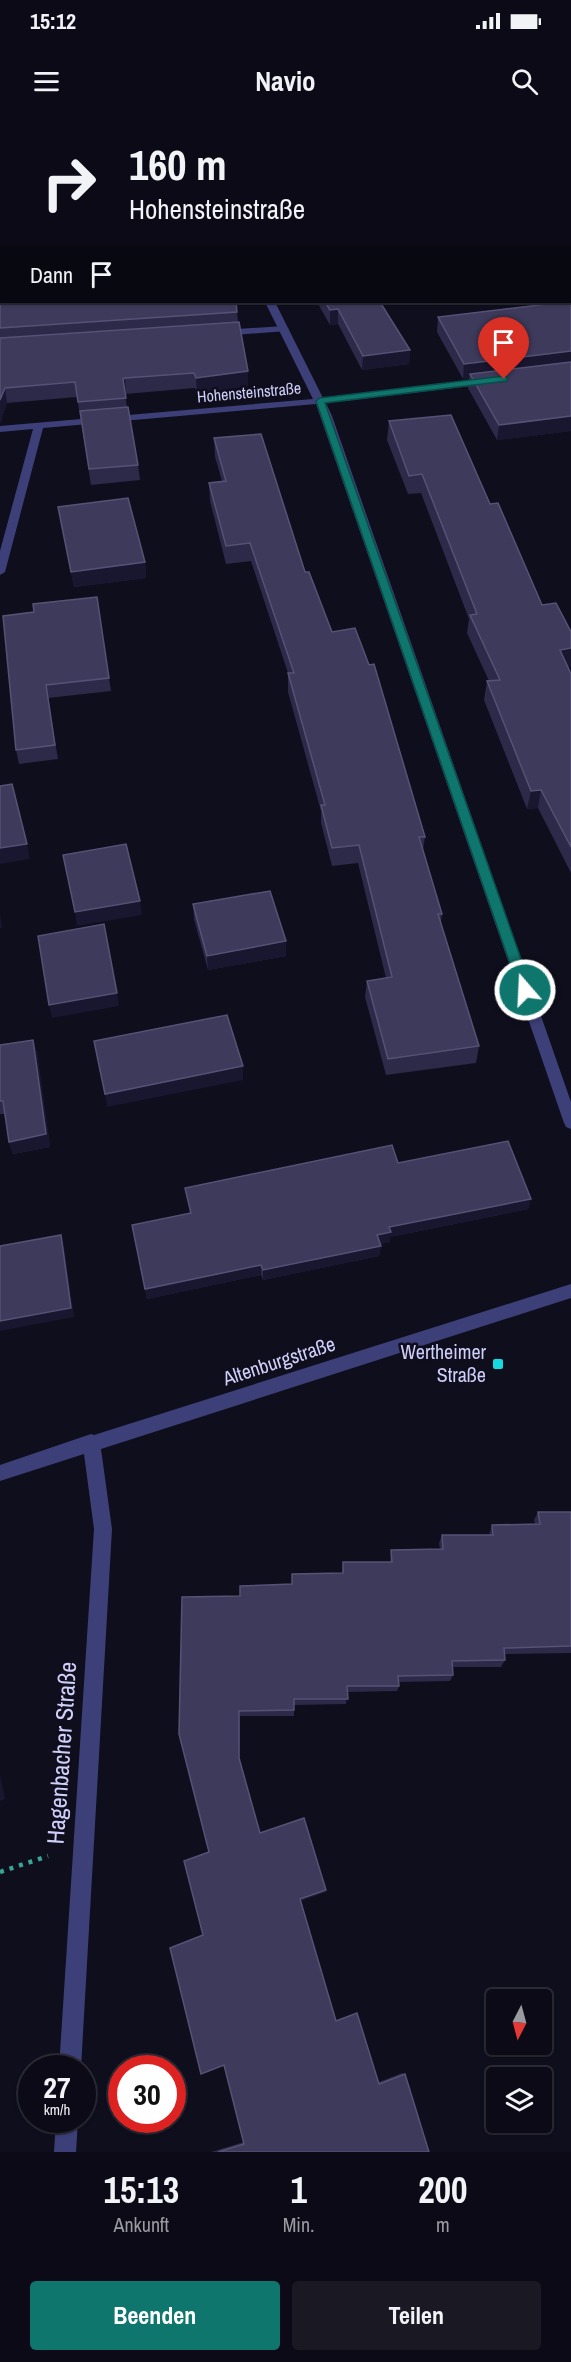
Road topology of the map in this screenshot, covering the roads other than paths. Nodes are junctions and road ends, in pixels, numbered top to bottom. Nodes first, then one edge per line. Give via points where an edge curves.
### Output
1 (271, 303) edge
2 (284, 329) junction
3 (207, 334) edge
4 (500, 379) edge
5 (320, 401) junction
6 (38, 428) junction
7 (0, 429) edge
8 (0, 572) edge
9 (571, 1123) edge
10 (571, 1292) edge
11 (91, 1442) junction
12 (0, 1473) edge
13 (71, 2055) edge
14 (66, 2133) edge
15 (65, 2152) edge

1 - 2 street
2 - 3 street
2 - 5 street
4 - 5 street, Hohensteinstraße
5 - 6 street, Hohensteinstraße
5 - 9 street
6 - 7 street, Hohensteinstraße
6 - 8 street
10 - 11 street, Altenburgstraße
11 - 12 street, Altenburgstraße
11 - 13 street, Hagenbacher Straße via 104,1529
14 - 15 street

